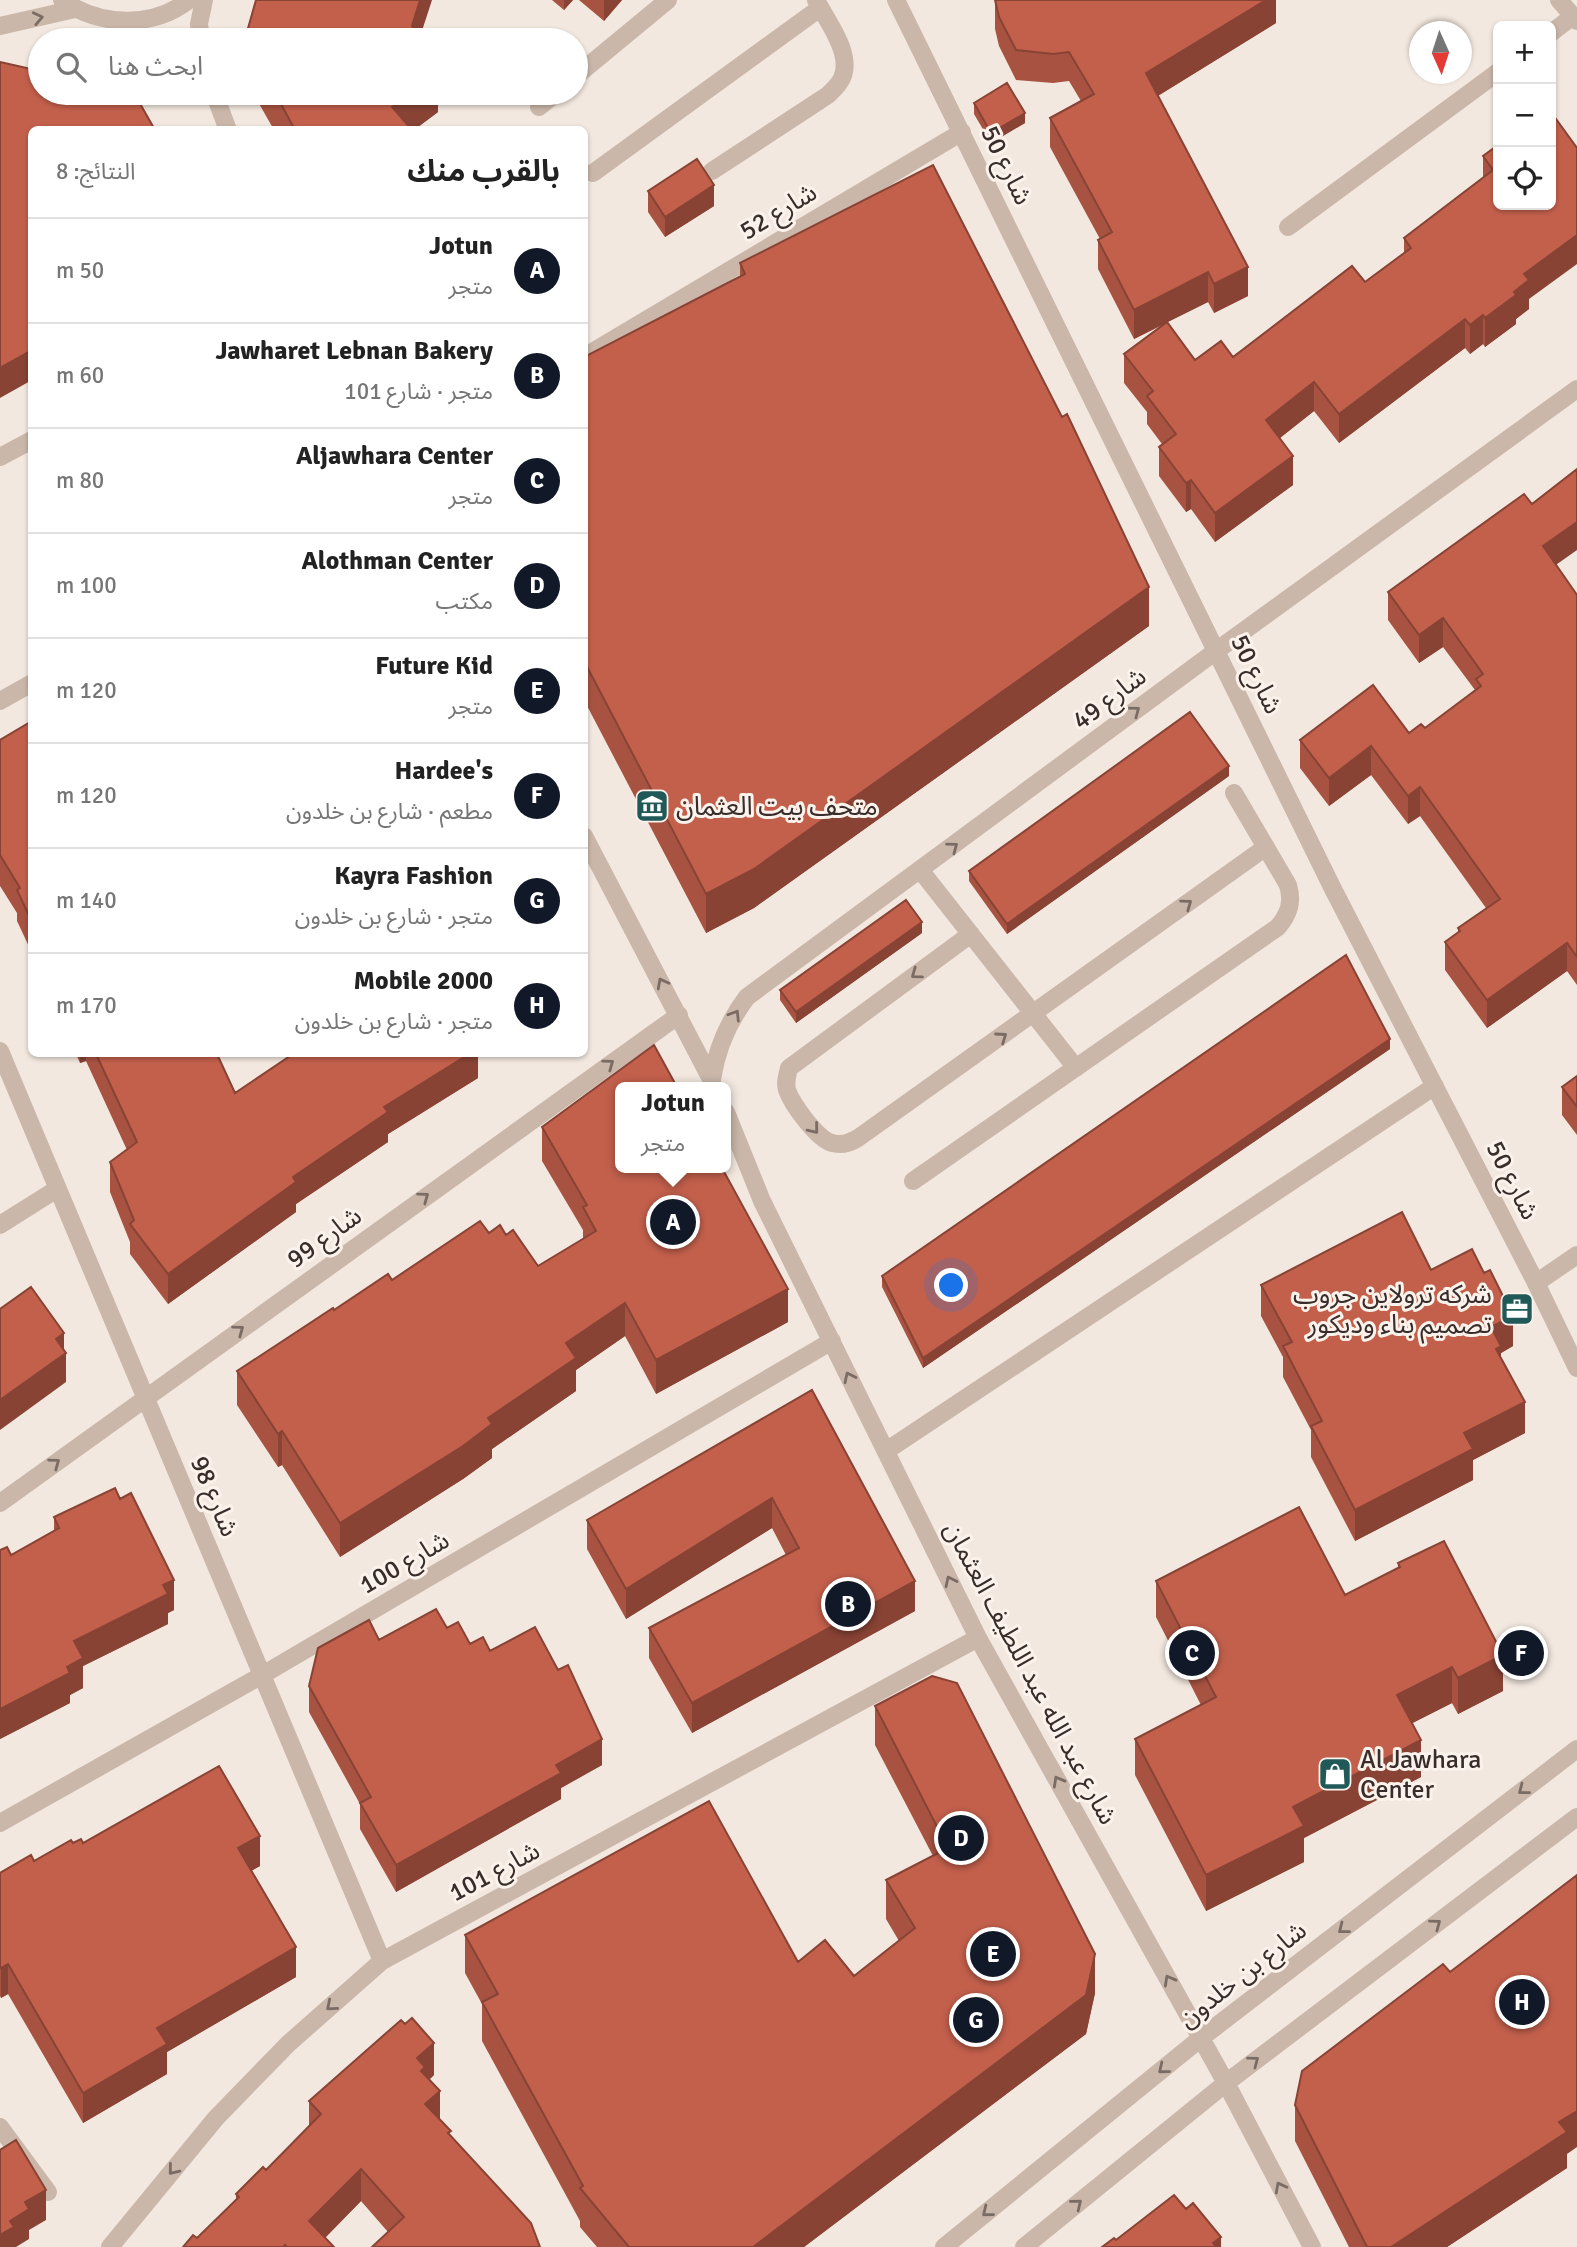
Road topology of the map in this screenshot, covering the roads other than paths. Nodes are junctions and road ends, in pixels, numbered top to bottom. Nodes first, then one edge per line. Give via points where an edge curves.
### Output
1 (189, 0) edge
2 (204, 0) edge
3 (668, 0) edge
4 (896, 0) edge
5 (1559, 0) edge
6 (818, 4) edge
7 (69, 5) edge
8 (1575, 19) edge
9 (0, 26) edge
10 (200, 28) edge
11 (1556, 30) edge
12 (588, 66) edge
13 (1493, 76) edge
14 (219, 105) edge
15 (541, 105) edge
16 (539, 107) dead end
17 (226, 126) edge
18 (962, 132) junction
19 (712, 171) dead end
20 (593, 173) dead end
21 (1288, 227) dead end
22 (588, 354) edge
23 (1577, 389) edge
24 (28, 442) edge
25 (0, 457) edge
26 (1216, 651) junction
27 (28, 685) edge
28 (0, 701) edge
29 (1234, 793) dead end
30 (588, 844) edge
31 (1266, 846) junction
32 (921, 871) junction
33 (971, 934) junction
34 (1034, 1014) junction
35 (679, 1015) junction
36 (0, 1051) edge
37 (1076, 1068) junction
38 (712, 1082) edge
39 (713, 1082) edge
40 (1435, 1086) junction
41 (731, 1124) edge
42 (913, 1181) dead end
43 (57, 1189) junction
44 (0, 1225) edge
45 (1577, 1255) edge
46 (1536, 1283) junction
47 (832, 1341) junction
48 (1577, 1368) edge
49 (145, 1398) junction
50 (886, 1451) junction
51 (0, 1503) edge
52 (978, 1638) junction
53 (264, 1674) junction
54 (1577, 1749) edge
55 (1577, 1816) edge
56 (0, 1823) edge
57 (382, 1961) junction
58 (1201, 2038) junction
59 (1226, 2082) junction
60 (0, 2127) edge
61 (48, 2192) edge
62 (110, 2247) edge
63 (944, 2247) edge
64 (1024, 2247) edge
65 (1312, 2247) edge

1 - 7 street via 160,16 132,21 103,19
2 - 10 street
3 - 12 street
4 - 18 street, شارع 50
5 - 8 street
6 - 19 street via 845,61 839,84
6 - 20 street
9 -> 7 street
8 - 11 street
13 - 21 street
14 - 17 street
15 - 16 street
18 - 22 street, شارع 52
18 - 26 street, شارع 50
23 - 26 street, شارع 49
24 - 25 street
32 -> 26 street, شارع 49
26 - 40 street, شارع 50
27 - 28 street
29 - 31 street
35 -> 30 street
34 -> 31 street
31 - 37 street via 1291,896 1290,908 1278,927
32 - 33 street
39 -> 32 street, شارع 49 via 723,1035 747,997
33 - 34 street
33 -> 34 street via 789,1068 787,1088 814,1130 830,1143 850,1143
34 - 37 street
35 - 38 street
49 -> 35 street, شارع 99
36 - 43 street, شارع 98
37 - 42 street
40 - 46 street, شارع 50
40 - 50 street
41 - 47 street, شارع عبد الله عبد اللطيف العثمان via 762,1200
43 - 44 street
43 - 49 street, شارع 98
45 - 46 street
46 - 48 street, شارع 50
50 -> 47 street, شارع عبد الله عبد اللطيف العثمان
47 - 53 street, شارع 100
51 -> 49 street, شارع 99
49 - 53 street, شارع 98
52 -> 50 street, شارع عبد الله عبد اللطيف العثمان
52 - 57 street, شارع 101
58 -> 52 street, شارع عبد الله عبد اللطيف العثمان
53 - 56 street, شارع 100
53 - 57 street, شارع 98
54 -> 58 street, شارع بن خلدون
59 -> 55 street
57 -> 62 street, شارع 101 via 288,2044 216,2118
58 - 59 street, شارع عبد الله عبد اللطيف العثمان
58 -> 63 street, شارع بن خلدون
64 -> 59 street
65 -> 59 street, شارع عبد الله عبد اللطيف العثمان
60 - 61 street

